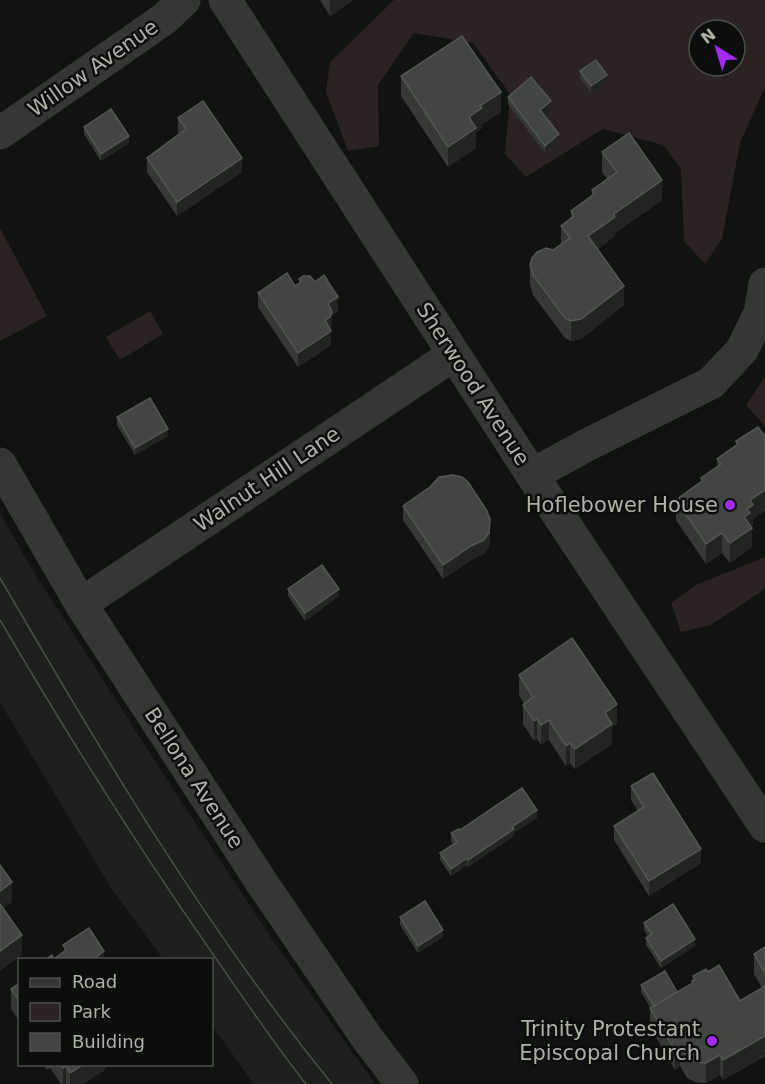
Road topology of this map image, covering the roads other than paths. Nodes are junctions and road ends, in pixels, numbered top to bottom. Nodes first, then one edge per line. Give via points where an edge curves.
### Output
1 (184, 0) edge
2 (225, 0) edge
3 (0, 133) edge
4 (765, 284) edge
5 (453, 355) junction
6 (0, 464) edge
7 (531, 475) junction
8 (81, 604) junction
9 (765, 826) edge
10 (402, 1084) edge

1 - 3 street, Willow Avenue via 164,19
2 - 5 street, Sherwood Avenue
4 - 7 street via 760,313 742,350 711,383
5 - 7 street, Sherwood Avenue
5 - 8 street, Walnut Hill Lane
6 - 8 street, Bellona Avenue
7 - 9 street, Sherwood Avenue
8 - 10 street, Bellona Avenue via 267,890

